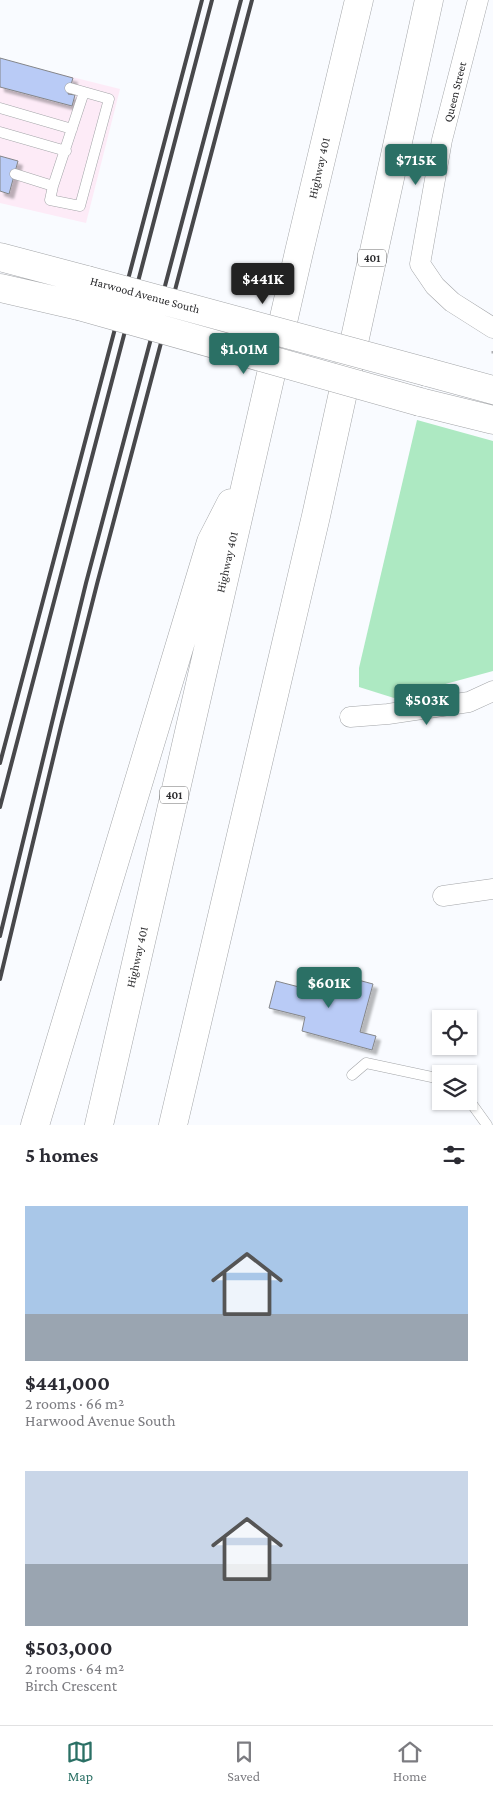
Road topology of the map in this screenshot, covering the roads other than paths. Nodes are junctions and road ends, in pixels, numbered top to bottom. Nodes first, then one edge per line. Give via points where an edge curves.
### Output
1 (359, 0) edge
2 (429, 0) edge
3 (478, 0) edge
4 (70, 88) dead end
5 (84, 92) junction
6 (0, 108) edge
7 (72, 129) junction
8 (0, 132) edge
9 (66, 151) junction
10 (15, 174) dead end
11 (53, 186) junction
12 (0, 257) edge
13 (0, 288) edge
14 (493, 328) edge
15 (493, 390) edge
16 (493, 420) edge
17 (249, 466) junction
18 (493, 691) edge
19 (350, 717) dead end
20 (493, 889) edge
21 (443, 896) dead end
22 (218, 932) junction
23 (352, 1075) dead end
24 (432, 1078) edge
25 (476, 1110) edge
26 (35, 1125) edge
27 (99, 1125) edge
28 (173, 1125) edge
29 (192, 1125) edge
30 (486, 1125) edge

1 - 17 main road, Highway 401 / 401
2 - 22 main road, 401 via 316,516
3 - 14 street, Queen Street via 442,140 420,264 435,286 452,302
4 - 5 lane
5 - 7 lane
5 - 11 lane via 109,99 80,206 50,200
6 - 7 lane
7 - 9 lane
8 - 9 lane
9 - 11 lane
10 - 11 lane
12 - 15 main road, Harwood Avenue South, bridge
13 - 16 main road, bridge via 79,306
17 - 26 main road via 211,542
17 - 27 main road, Highway 401 / 401
18 - 19 street via 469,702
20 - 21 street
22 - 28 main road, 401
22 - 29 main road
23 - 24 lane via 366,1063
25 - 30 lane

